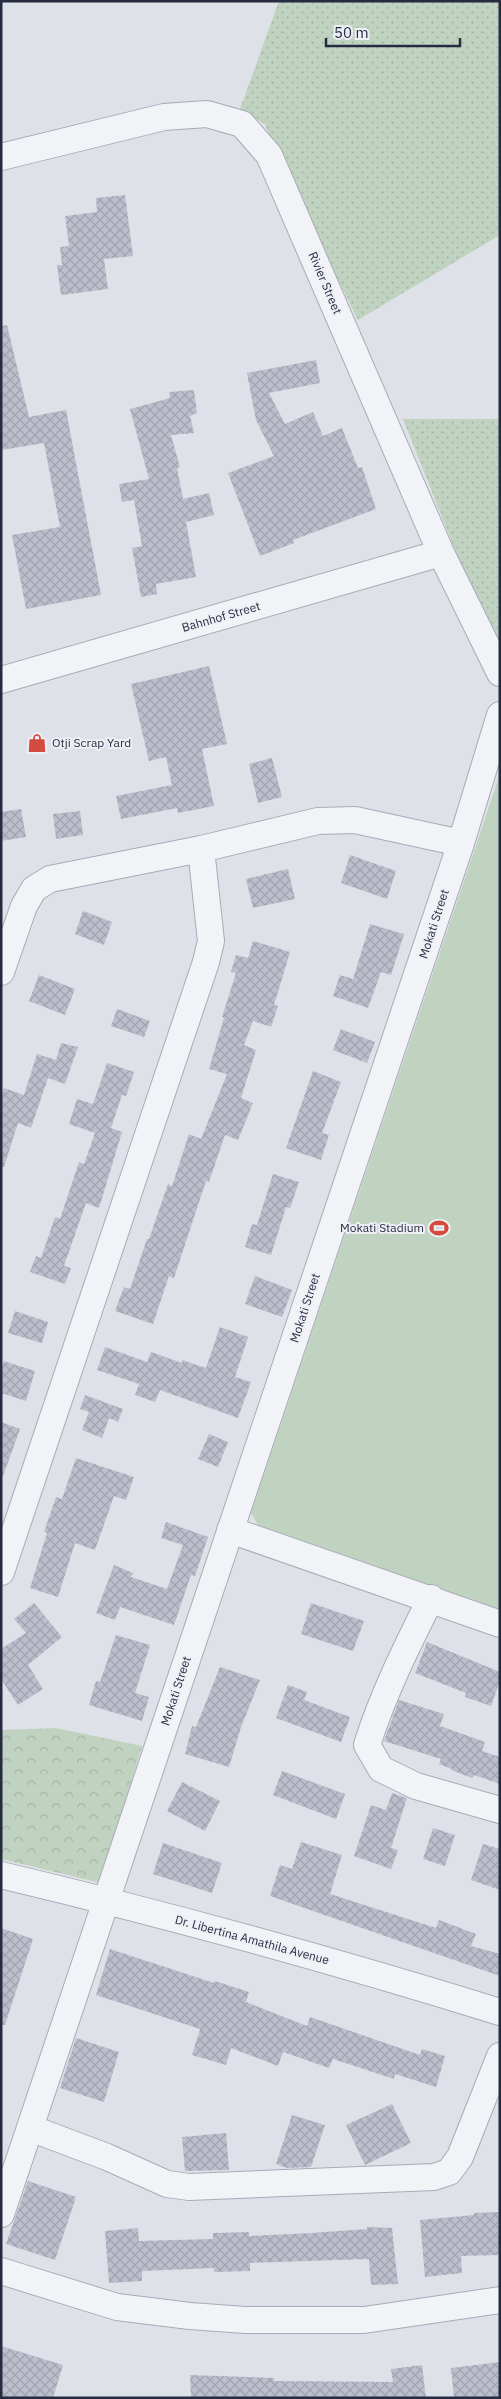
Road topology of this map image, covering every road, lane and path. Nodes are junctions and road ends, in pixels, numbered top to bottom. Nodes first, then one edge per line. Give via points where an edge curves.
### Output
1 (1, 157) edge
2 (441, 553) junction
3 (500, 673) edge
4 (1, 680) edge
5 (500, 714) edge
6 (461, 843) junction
7 (201, 850) junction
8 (1, 972) edge
9 (230, 1530) junction
10 (1, 1572) edge
11 (431, 1598) junction
12 (500, 1624) edge
13 (500, 1810) edge
14 (1, 1875) edge
15 (108, 1900) junction
16 (500, 2012) edge
17 (500, 2056) edge
18 (30, 2128) junction
19 (1, 2214) edge
20 (1, 2271) edge
21 (500, 2300) edge

1 - 2 street, Rivier Street via 164,117 207,114 242,124 270,155
2 - 3 street, Rivier Street
2 - 4 street, Bahnhof Street
5 - 6 street, Mokati Street
6 - 7 street via 355,820 318,821
6 - 9 street, Mokati Street
7 - 8 street via 50,879 34,889 24,906
7 - 10 street via 211,941 206,962
9 - 11 street
9 - 15 street, Mokati Street
11 - 12 street
11 - 13 street via 402,1657 367,1745 381,1769 416,1786
14 - 15 street, Dr. Libertina Amathila Avenue
15 - 16 street, Dr. Libertina Amathila Avenue via 364,1970
15 - 18 street, Mokati Street
17 - 18 street via 460,2157 449,2172 434,2177 189,2187 167,2184 107,2156
18 - 19 street, Mokati Street
20 - 21 street via 117,2307 245,2320 364,2320

